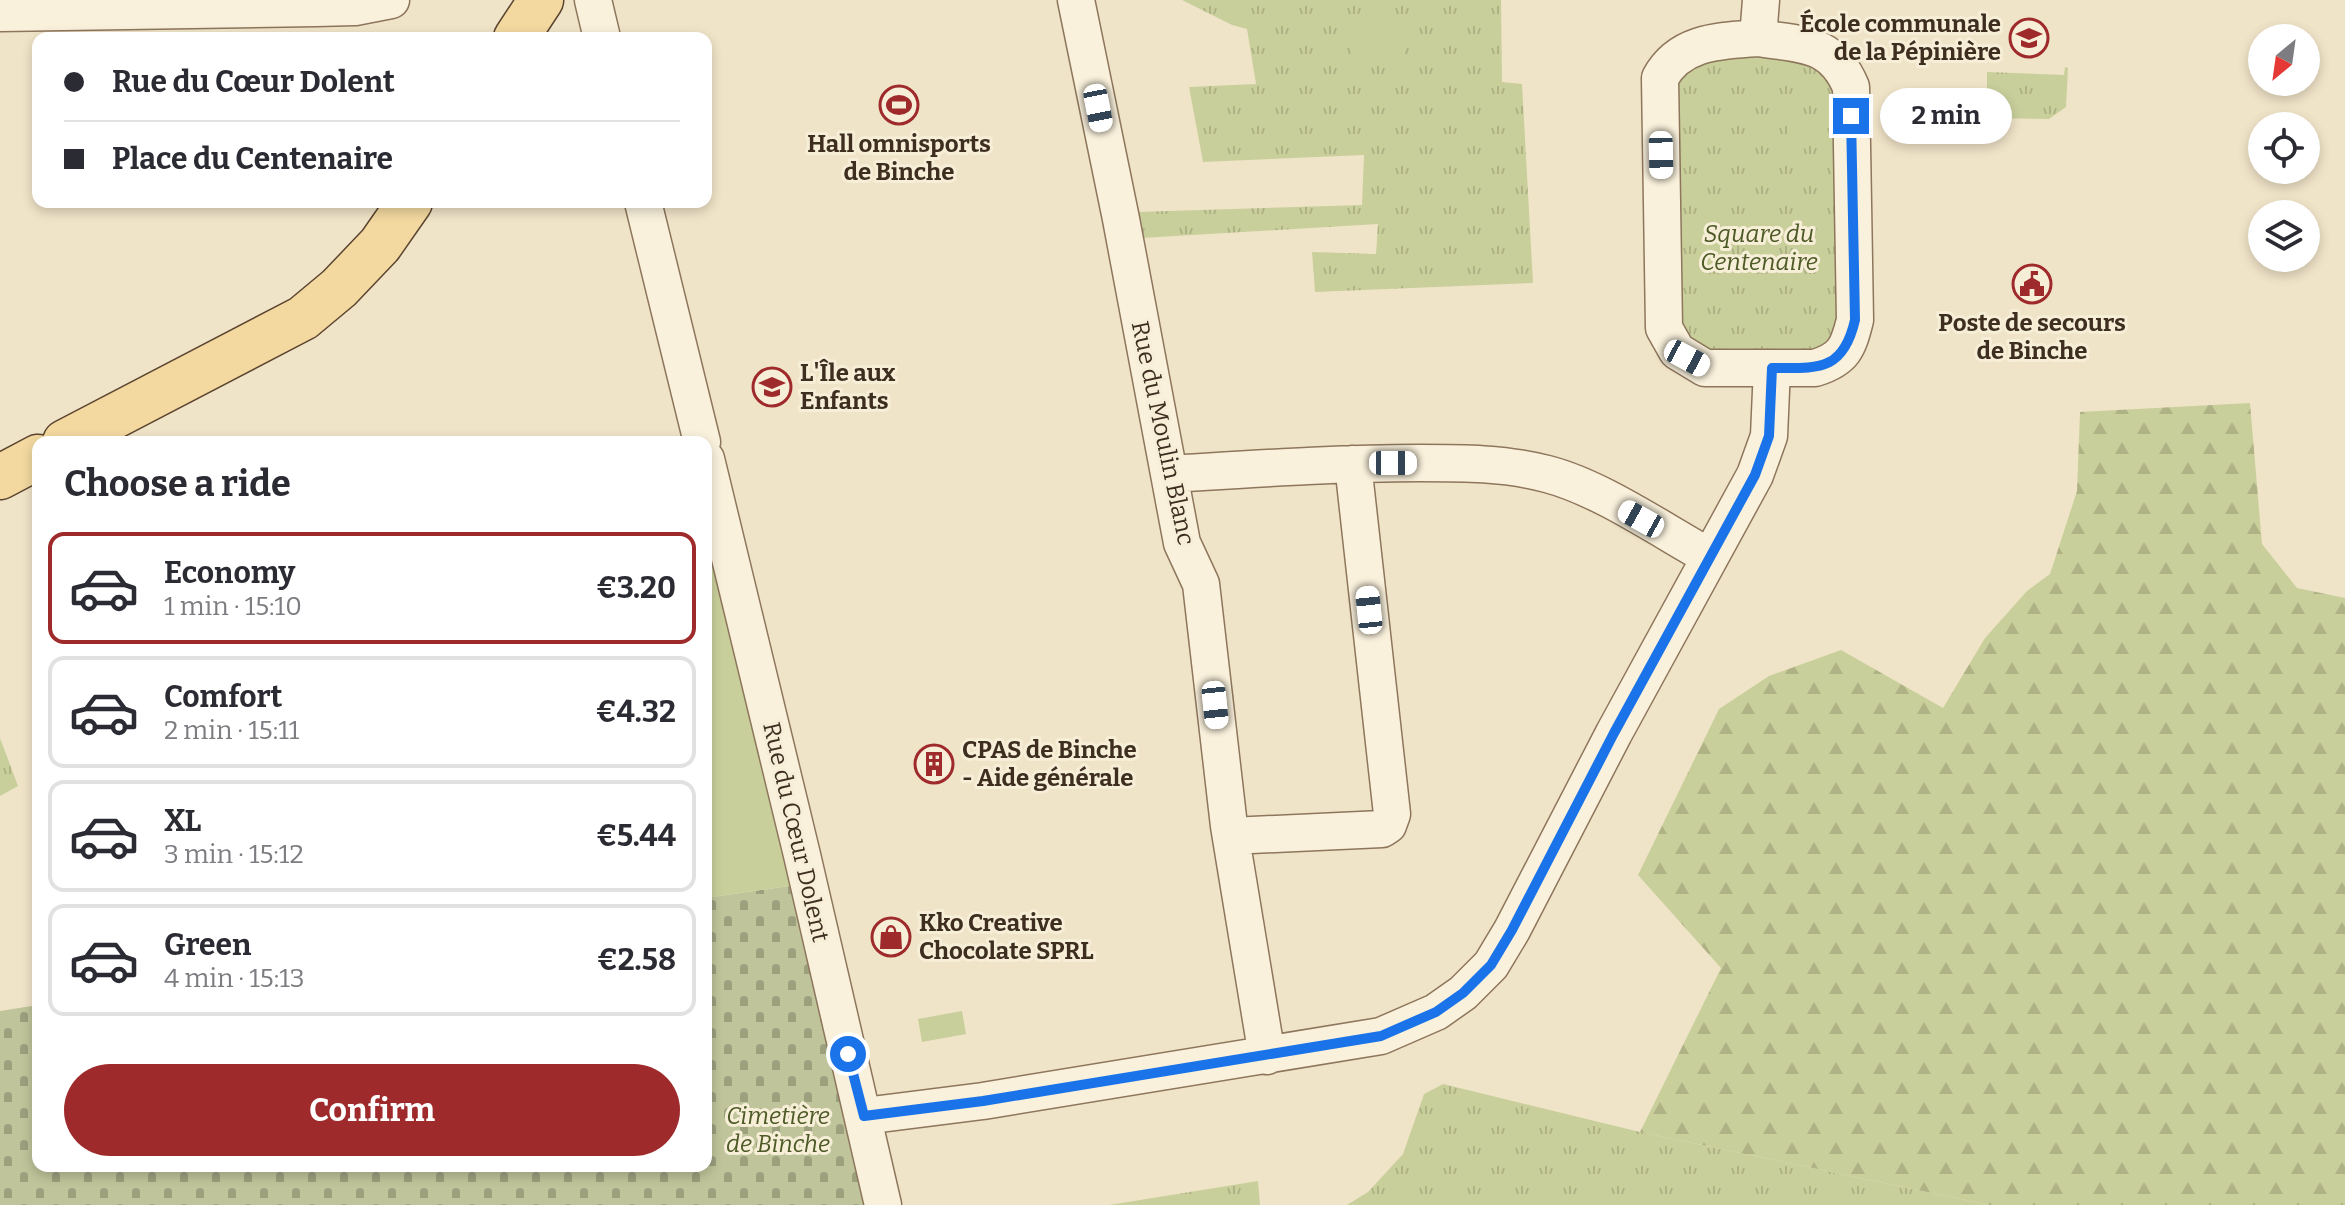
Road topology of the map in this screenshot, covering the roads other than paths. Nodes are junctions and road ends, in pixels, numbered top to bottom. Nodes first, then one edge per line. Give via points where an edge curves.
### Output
1 (391, 0) edge
2 (541, 0) edge
3 (593, 0) edge
4 (1076, 0) edge
5 (1761, 0) edge
6 (0, 13) edge
7 (520, 32) edge
8 (601, 32) edge
9 (1758, 38) junction
10 (406, 208) edge
11 (644, 208) edge
12 (1772, 368) junction
13 (77, 436) edge
14 (701, 436) edge
15 (32, 460) edge
16 (1353, 464) junction
17 (1169, 474) junction
18 (0, 477) edge
19 (712, 484) edge
20 (1710, 557) junction
21 (1231, 836) junction
22 (1267, 1056) junction
23 (864, 1116) junction
24 (883, 1205) edge

1 - 6 street via 355,7
2 - 7 main road
3 - 8 street
4 - 17 street, Rue du Moulin Blanc
5 - 9 street
9 - 12 street via 1812,46 1843,68 1851,87 1851,338 1832,363
9 - 12 street via 1693,47 1668,63 1660,78 1664,328 1677,351 1705,368
10 - 13 main road via 380,245 303,318
11 - 14 street
12 - 20 street via 1769,436 1755,475
15 - 18 main road
16 - 17 street
16 - 20 street via 1472,463 1548,474 1596,493
16 - 21 street via 1390,821 1382,829
17 - 21 street, Rue du Moulin Blanc via 1182,543 1201,584
19 - 23 street, Rue du Cœur Dolent
20 - 22 street via 1491,965 1447,1005 1402,1028
21 - 22 street, Rue du Moulin Blanc
22 - 23 street
23 - 24 street, Rue du Cœur Dolent

